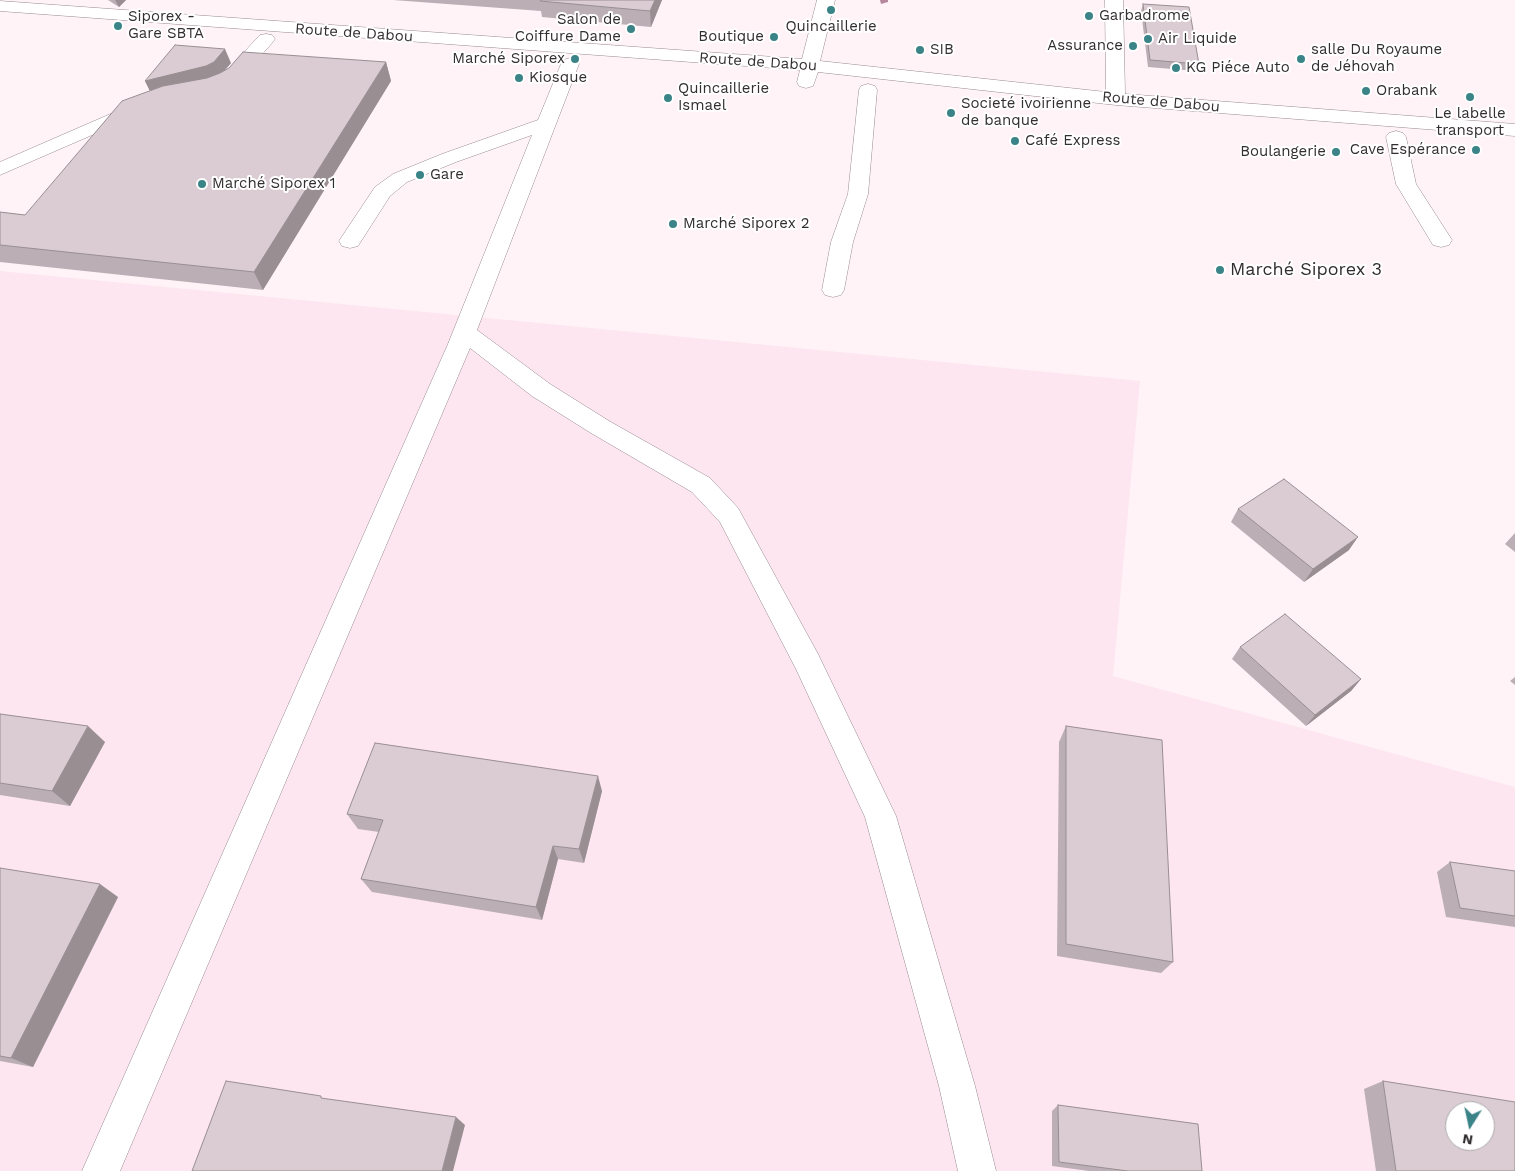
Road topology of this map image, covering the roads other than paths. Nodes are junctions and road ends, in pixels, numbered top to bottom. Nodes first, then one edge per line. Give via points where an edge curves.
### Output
1 (149, 0) edge
2 (826, 0) edge
3 (1114, 0) edge
4 (0, 6) edge
5 (134, 16) junction
6 (0, 23) edge
7 (266, 40) junction
8 (570, 64) junction
9 (707, 75) dead end
10 (812, 78) junction
11 (786, 82) dead end
12 (214, 89) edge
13 (1116, 99) junction
14 (151, 103) edge
15 (548, 123) junction
16 (1515, 130) edge
17 (1396, 137) junction
18 (1515, 146) edge
19 (0, 169) edge
20 (1442, 240) dead end
21 (350, 241) dead end
22 (833, 290) dead end
23 (464, 332) junction
24 (101, 1171) edge
25 (977, 1171) edge

1 - 5 street
2 - 10 street
3 - 13 street
4 - 5 street, Route de Dabou
5 - 10 street, Route de Dabou
6 - 7 street, Route de Dabou
7 - 8 street, Route de Dabou
7 - 12 street via 228,81
8 - 9 street, Route de Dabou
8 - 15 street
10 - 11 street, Route de Dabou
10 - 13 street, Route de Dabou
13 - 16 street, Route de Dabou
14 - 19 street
15 - 21 street via 400,178 382,192
15 - 23 street
17 - 18 street, Route de Dabou
17 - 20 street via 1406,184
17 - 22 street, Route de Dabou via 859,89 858,194 842,242
23 - 24 street
23 - 25 street via 541,390 701,484 729,515 808,663 880,816 957,1086

